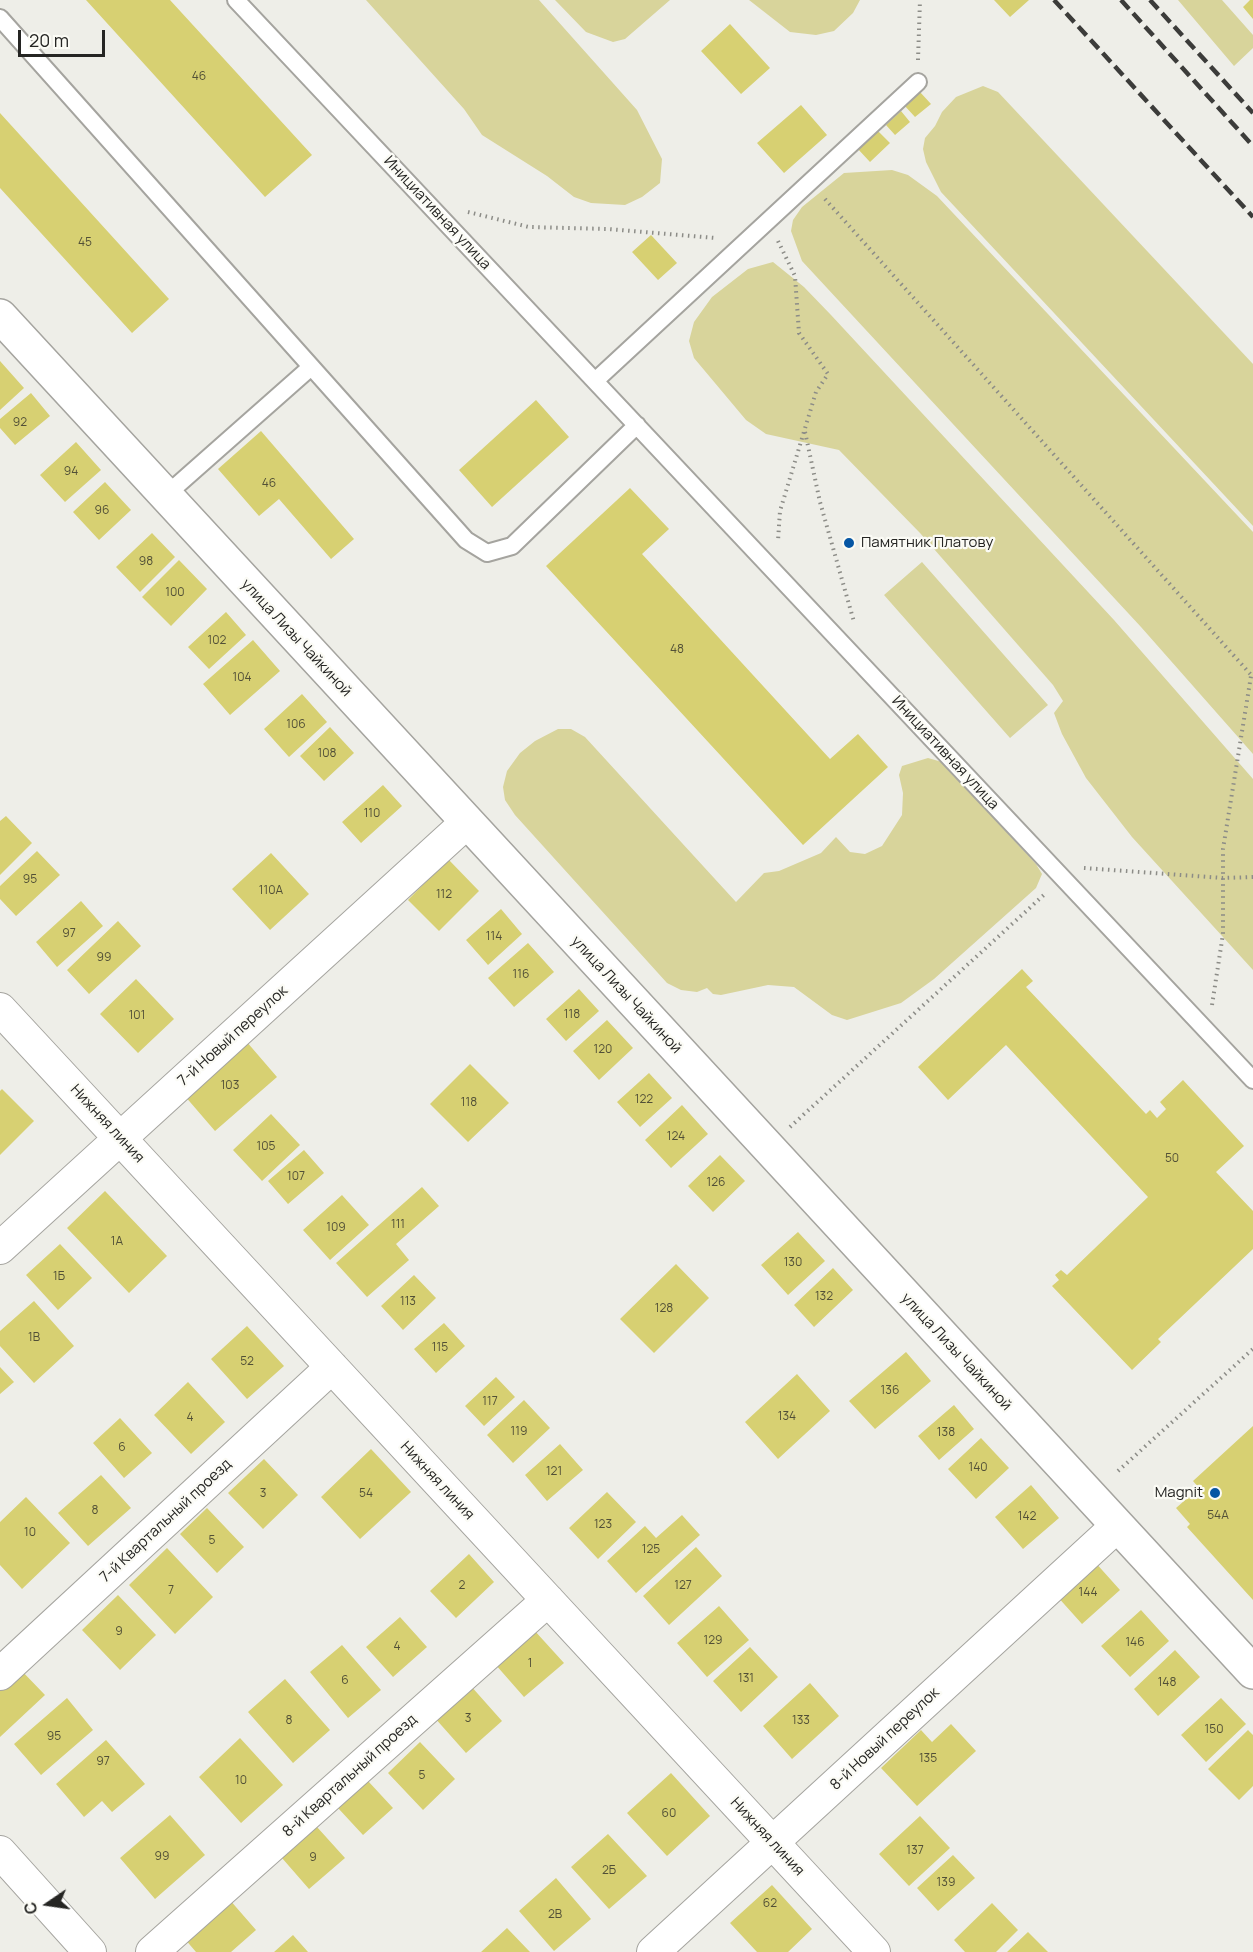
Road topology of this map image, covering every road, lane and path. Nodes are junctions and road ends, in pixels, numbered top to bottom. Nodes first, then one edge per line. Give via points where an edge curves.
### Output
1 (237, 0) edge
2 (920, 0) edge
3 (0, 18) edge
4 (918, 82) joint
5 (810, 182) junction
6 (425, 201) junction
7 (767, 222) junction
8 (747, 241) junction
9 (0, 316) edge
10 (311, 367) junction
11 (595, 381) junction
12 (637, 425) junction
13 (805, 431) junction
14 (165, 495) junction
15 (776, 573) junction
16 (855, 626) dead end
17 (1252, 676) edge
18 (466, 823) junction
19 (1051, 865) junction
20 (1253, 877) edge
21 (1063, 878) junction
22 (1223, 878) junction
23 (0, 1009) edge
24 (1208, 1032) junction
25 (1253, 1080) edge
26 (120, 1138) junction
27 (767, 1148) junction
28 (0, 1248) edge
29 (1253, 1349) edge
30 (332, 1367) junction
31 (1118, 1471) dead end
32 (1117, 1526) junction
33 (548, 1600) junction
34 (1253, 1672) edge
35 (0, 1674) edge
36 (772, 1843) junction
37 (0, 1852) edge
38 (90, 1952) edge
39 (152, 1952) edge
40 (653, 1952) edge
41 (874, 1952) edge

1 - 6 lane, Инициативная улица
2 - 4 path
3 - 10 lane
4 - 5 lane
5 - 7 lane
5 - 17 path
6 - 8 path via 529,227 608,229
6 - 11 lane, Инициативная улица
7 - 8 lane
7 - 13 path via 795,276 799,333 828,374 816,392
8 - 11 lane
9 - 14 main road, улица Лизы Чайкиной
10 - 12 lane via 466,540 487,553 512,546
10 - 14 lane
11 - 12 lane, Инициативная улица
12 - 15 lane, Инициативная улица
13 - 15 path via 780,511
13 - 16 path via 820,502
14 - 18 main road, улица Лизы Чайкиной
15 - 19 lane, Инициативная улица
17 - 22 path via 1223,849
18 - 26 street, 7-й Новый переулок
18 - 27 main road, улица Лизы Чайкиной
19 - 21 lane, Инициативная улица
19 - 22 path
20 - 22 path
21 - 24 lane, Инициативная улица
21 - 27 path
22 - 24 path via 1223,934
23 - 26 street, Нижняя линия
24 - 25 lane, Инициативная улица
26 - 28 street, 7-й Новый переулок
26 - 30 street, Нижняя линия
27 - 32 main road, улица Лизы Чайкиной
29 - 31 path
30 - 33 street, Нижняя линия
30 - 35 street, 7-й Квартальный проезд
32 - 34 main road, улица Лизы Чайкиной
32 - 36 street, 8-й Новый переулок
33 - 36 street, Нижняя линия
33 - 39 street, 8-й Квартальный проезд
36 - 40 street, 8-й Новый переулок
36 - 41 street, Нижняя линия
37 - 38 street

